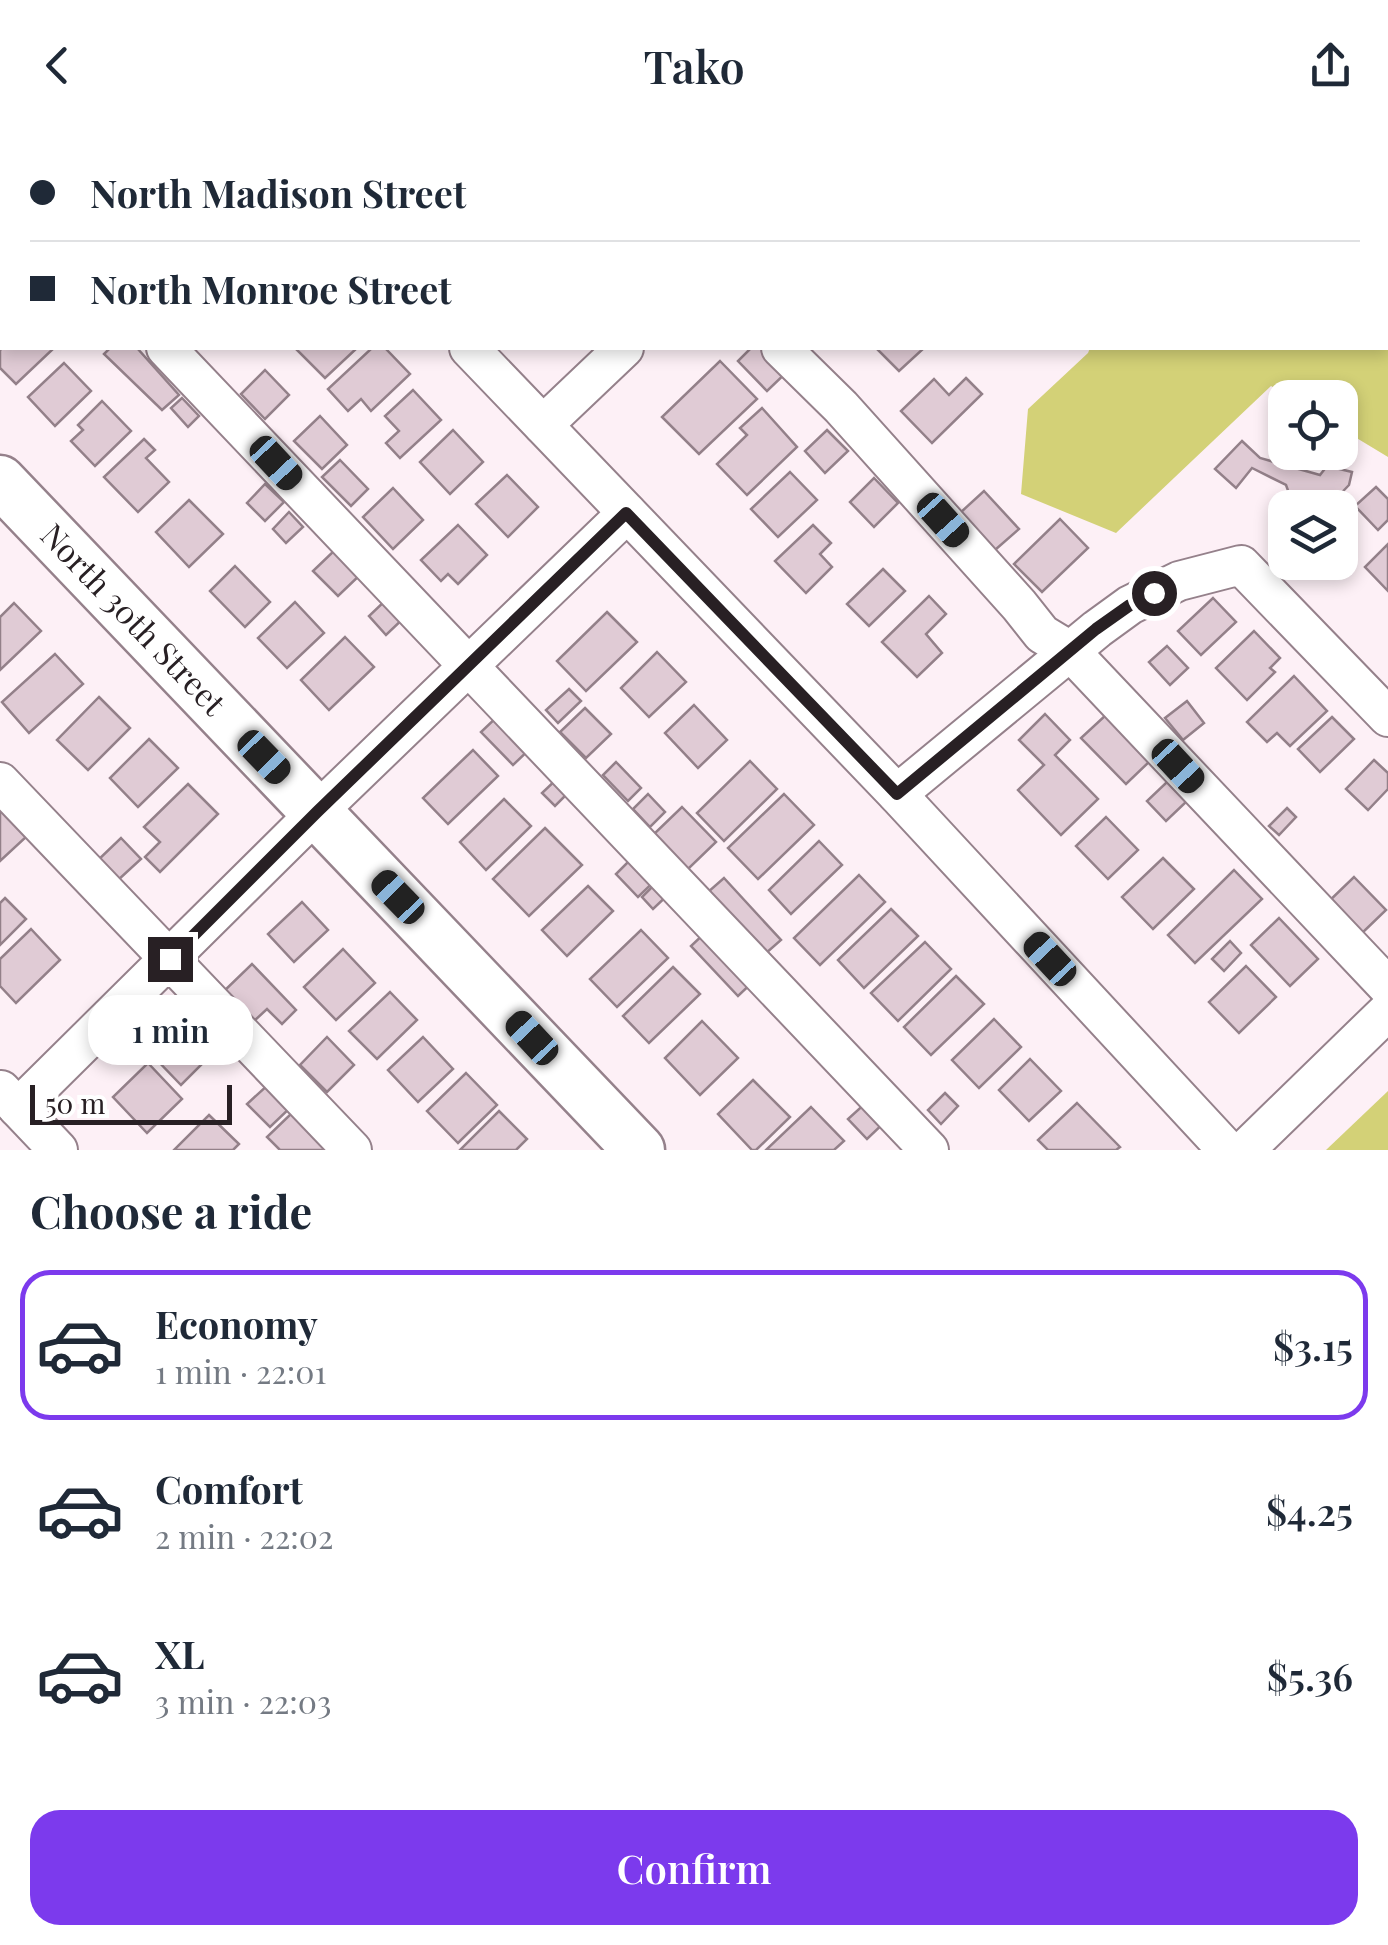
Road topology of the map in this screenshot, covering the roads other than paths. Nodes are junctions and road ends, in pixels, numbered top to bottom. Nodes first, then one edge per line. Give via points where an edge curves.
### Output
1 (168, 350) edge
2 (472, 350) edge
3 (622, 350) edge
4 (783, 350) edge
5 (542, 425) junction
6 (0, 480) edge
7 (626, 513) junction
8 (1070, 651) junction
9 (469, 666) junction
10 (1388, 717) edge
11 (0, 782) edge
12 (897, 794) junction
13 (317, 812) junction
14 (170, 959) junction
15 (1388, 987) edge
16 (1388, 1011) edge
17 (9, 1099) edge
18 (58, 1150) edge
19 (352, 1150) edge
20 (639, 1150) edge
21 (928, 1150) edge
22 (1226, 1150) edge
23 (1245, 1150) edge

1 - 9 street
2 - 5 street
3 - 5 street
4 - 8 street via 842,407 1042,634
5 - 7 street
6 - 13 main road, North 30th Street
7 - 9 street
7 - 12 street
8 - 10 street via 1130,605 1180,581 1241,565
8 - 12 street
8 - 15 street
9 - 13 street
9 - 21 street
11 - 14 street
12 - 22 street
13 - 14 street
13 - 20 main road, North 30th Street
14 - 17 street
14 - 19 street
16 - 23 street
17 - 18 street

